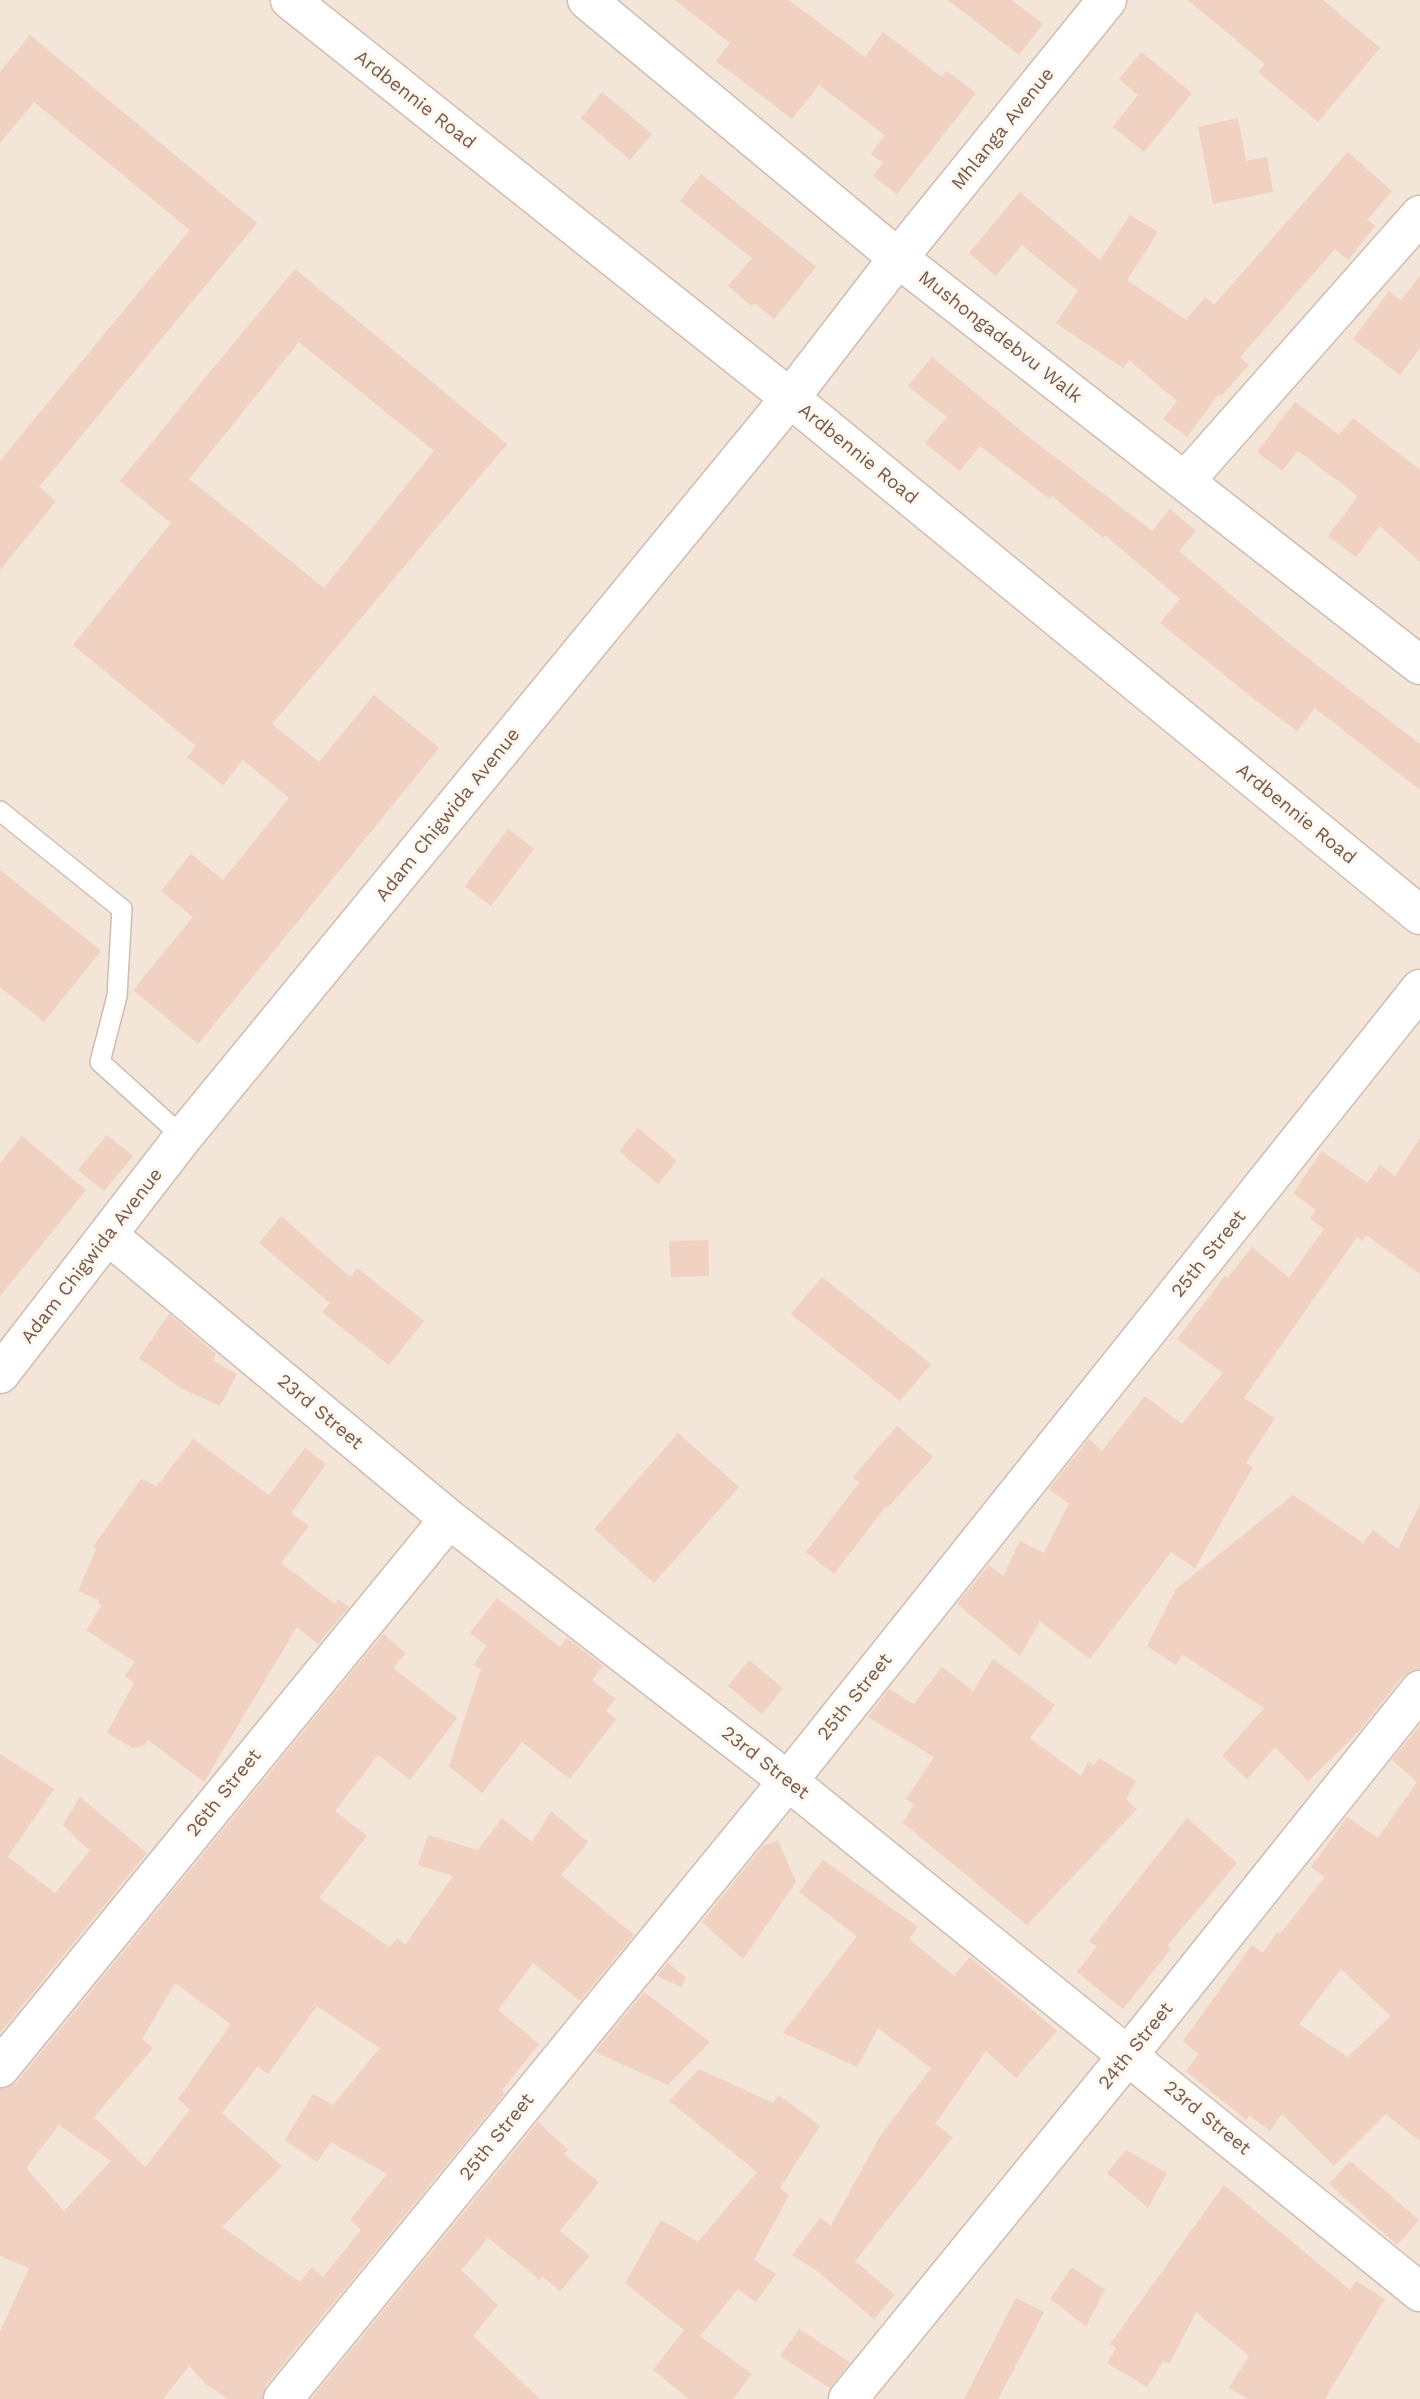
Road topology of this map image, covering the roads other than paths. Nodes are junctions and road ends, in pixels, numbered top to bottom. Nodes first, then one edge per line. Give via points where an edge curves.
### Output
1 (290, 0) edge
2 (587, 0) edge
3 (1107, 0) edge
4 (1420, 215) edge
5 (898, 258) junction
6 (790, 398) junction
7 (1185, 481) junction
8 (1420, 665) edge
9 (0, 811) edge
10 (1420, 915) edge
11 (1420, 989) edge
12 (183, 1137) junction
13 (109, 1236) junction
14 (0, 1374) edge
15 (449, 1519) junction
16 (1420, 1690) edge
17 (788, 1781) junction
18 (1129, 2054) junction
19 (0, 2068) edge
20 (1420, 2292) edge
21 (283, 2399) edge
22 (848, 2399) edge

1 - 6 street, Ardbennie Road
2 - 5 street, Mushongadebvu Walk
3 - 5 street, Mhlanga Avenue
4 - 7 street
5 - 6 street, Adam Chigwida Avenue
5 - 7 street, Mushongadebvu Walk
6 - 10 street, Ardbennie Road
6 - 12 street, Adam Chigwida Avenue
7 - 8 street, Mushongadebvu Walk
9 - 12 lane via 122,909 117,996 100,1062
11 - 17 street, 25th Street
12 - 13 street, Adam Chigwida Avenue
13 - 14 street, Adam Chigwida Avenue
13 - 15 street, 23rd Street
15 - 17 street, 23rd Street
15 - 19 street, 26th Street
16 - 18 street, 24th Street
17 - 18 street, 23rd Street
17 - 21 street, 25th Street
18 - 20 street, 23rd Street
18 - 22 street, 24th Street

